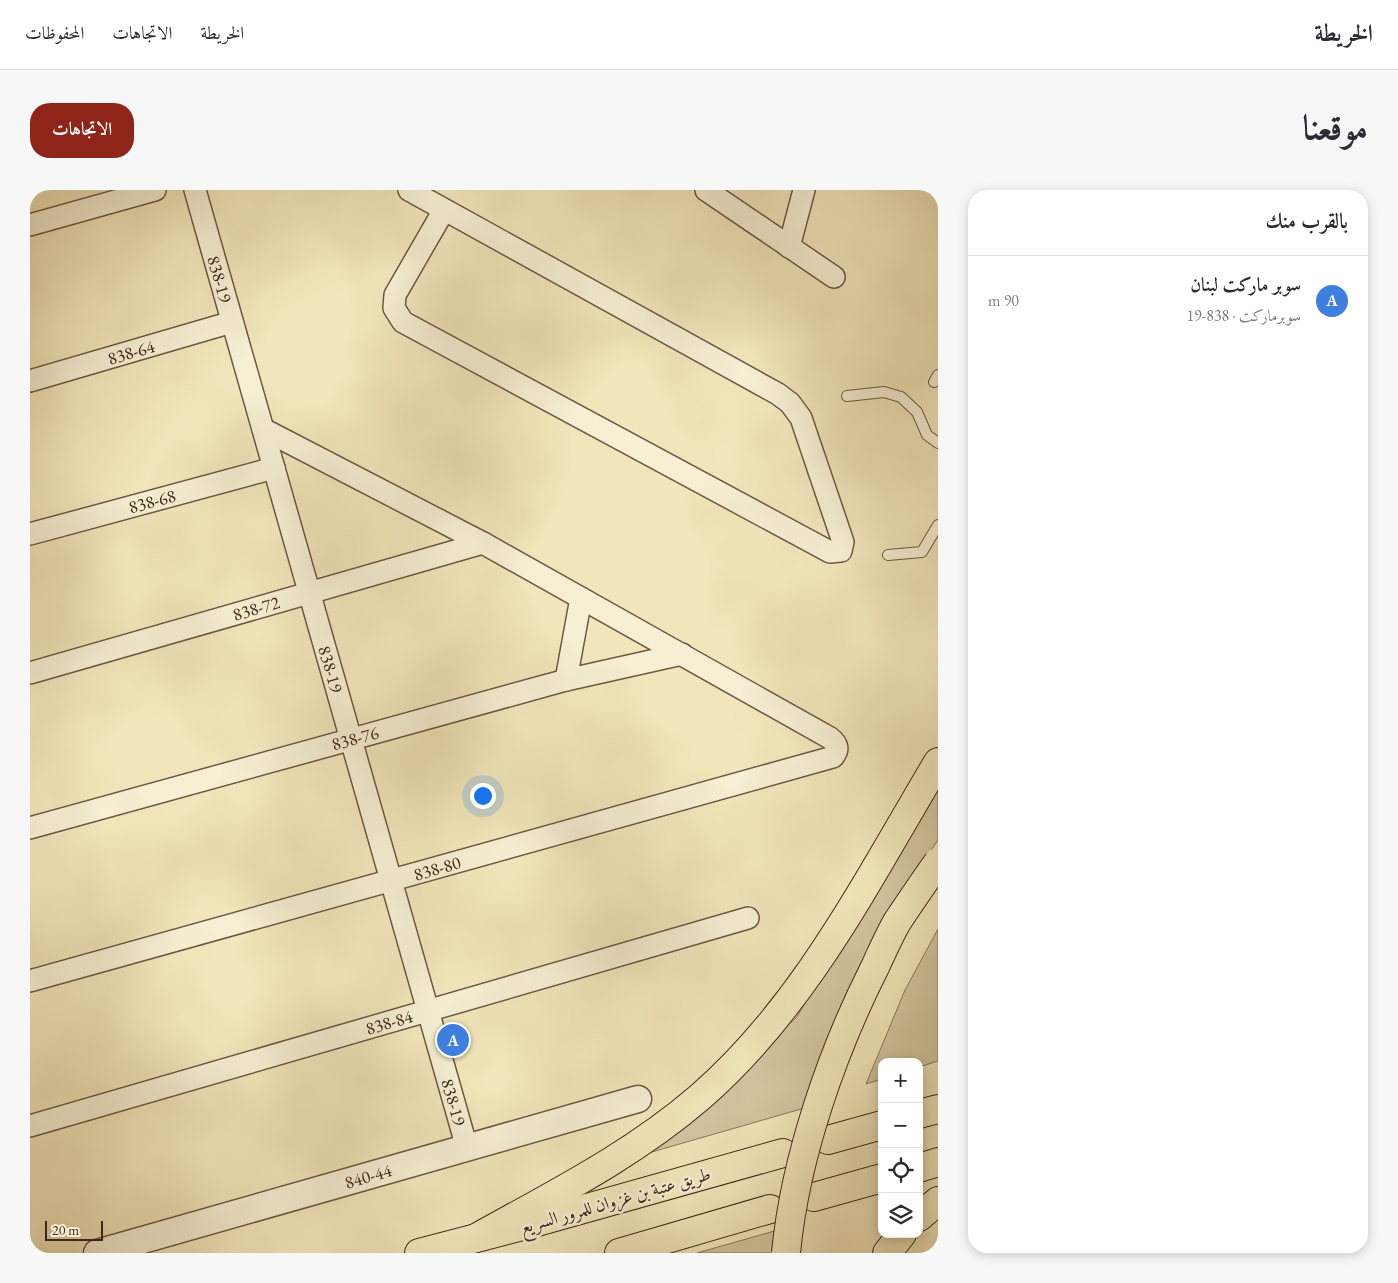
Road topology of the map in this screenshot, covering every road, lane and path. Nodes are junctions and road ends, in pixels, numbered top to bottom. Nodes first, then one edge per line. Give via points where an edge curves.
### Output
1 (155, 190) edge
2 (195, 190) edge
3 (409, 190) edge
4 (706, 190) edge
5 (804, 190) edge
6 (444, 210) junction
7 (30, 225) edge
8 (789, 247) junction
9 (834, 277) dead end
10 (232, 322) junction
11 (30, 381) edge
12 (847, 396) dead end
13 (263, 429) junction
14 (938, 443) edge
15 (274, 468) junction
16 (938, 525) edge
17 (30, 534) edge
18 (483, 542) junction
19 (888, 555) dead end
20 (309, 592) junction
21 (581, 598) junction
22 (682, 654) junction
23 (30, 673) edge
24 (566, 680) junction
25 (351, 739) junction
26 (938, 762) edge
27 (30, 828) edge
28 (938, 862) edge
29 (391, 880) junction
30 (748, 918) dead end
31 (30, 981) edge
32 (429, 1011) junction
33 (638, 1099) dead end
34 (938, 1109) edge
35 (923, 1113) edge
36 (30, 1126) edge
37 (878, 1126) edge
38 (828, 1140) dead end
39 (468, 1148) junction
40 (782, 1153) dead end
41 (938, 1162) edge
42 (923, 1167) edge
43 (878, 1179) edge
44 (814, 1197) dead end
45 (938, 1201) edge
46 (770, 1209) dead end
47 (923, 1214) edge
48 (476, 1238) junction
49 (899, 1238) edge
50 (634, 1251) edge
51 (97, 1253) edge
52 (418, 1253) edge
53 (786, 1253) edge
54 (887, 1253) edge

1 - 7 street
2 - 10 street, 838-19
3 - 6 street
4 - 8 street
5 - 8 street
6 - 6 street via 790,403 801,418 843,542 841,551 830,552 403,322 394,308 395,295
8 - 9 street
10 - 11 street, 838-64
10 - 13 street, 838-19
12 - 14 lane via 884,392 901,397 916,412 927,435
13 - 15 street, 838-19
13 - 18 street
15 - 17 street, 838-68
15 - 20 street, 838-19
16 - 19 lane via 922,552
18 - 20 street, 838-72
18 - 21 street
20 - 23 street, 838-72
20 - 25 street, 838-19
21 - 22 street
21 - 24 street
22 - 24 street, 838-76
22 - 29 street, 838-80 via 830,738 838,747 836,753 833,757
24 - 25 street, 838-76
25 - 27 street, 838-76
25 - 29 street, 838-19
26 - 48 highway via 815,965 758,1039 728,1071 641,1142
28 - 53 highway, bridge via 897,923 859,998 831,1069 802,1162
29 - 31 street, 838-80
29 - 32 street, 838-19
30 - 32 street, 838-84
32 - 36 street, 838-84
32 - 39 street, 838-19
33 - 39 street, 840-44
34 - 35 highway
37 - 38 highway
39 - 51 street, 840-44
40 - 48 highway, طريق عتبة بن غزوان للمرور السريع
41 - 42 highway
43 - 44 highway
45 - 47 highway
46 - 50 highway
48 - 52 highway, طريق عتبة بن غزوان للمرور السريع
49 - 54 highway

